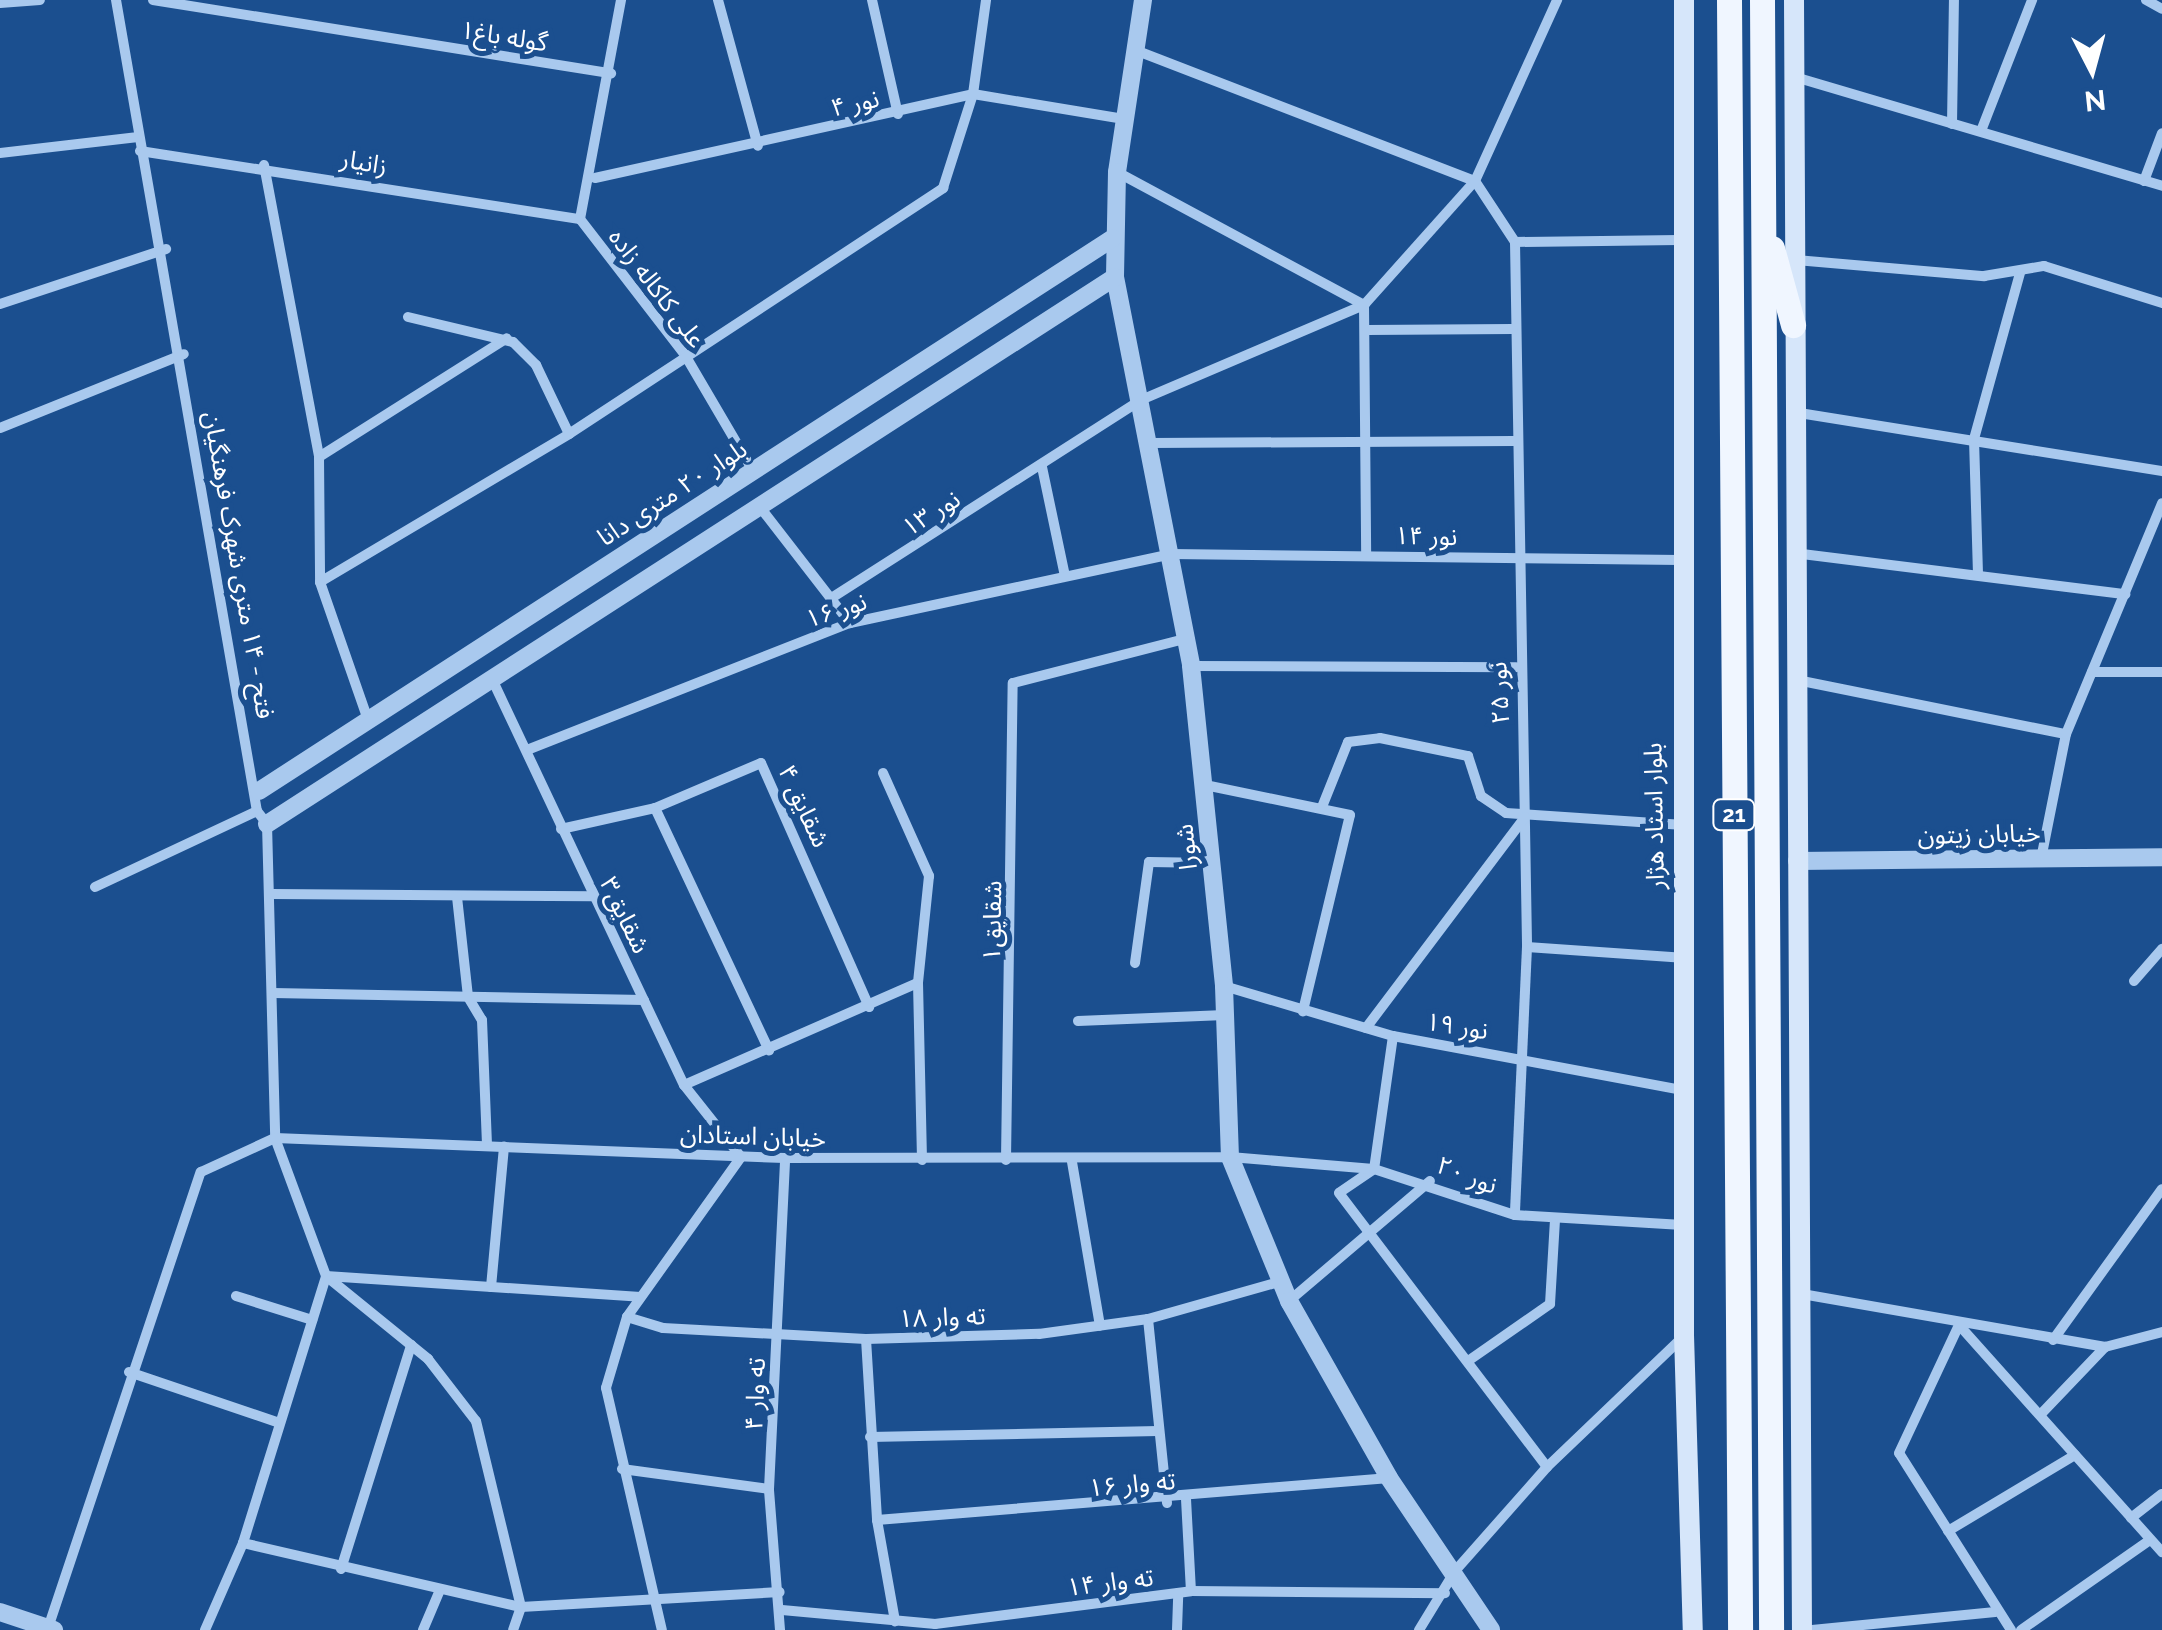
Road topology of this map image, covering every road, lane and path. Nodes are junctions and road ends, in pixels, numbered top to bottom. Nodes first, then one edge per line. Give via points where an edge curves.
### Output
1 (40, 0) edge
2 (116, 0) edge
3 (153, 0) edge
4 (621, 0) edge
5 (718, 0) edge
6 (872, 0) edge
7 (986, 0) edge
8 (1143, 0) edge
9 (1557, 0) edge
10 (1684, 0) edge
11 (1729, 0) edge
12 (1762, 0) edge
13 (1794, 0) edge
14 (1954, 0) edge
15 (2032, 0) edge
16 (2146, 0) edge
17 (0, 3) edge
18 (2162, 9) edge
19 (1135, 50) junction
20 (611, 74) junction
21 (1795, 78) junction
22 (973, 94) junction
23 (898, 114) junction
24 (1124, 119) junction
25 (1952, 124) junction
26 (1982, 131) junction
27 (2162, 134) edge
28 (138, 137) junction
29 (758, 146) junction
30 (140, 150) junction
31 (0, 153) edge
32 (264, 166) junction
33 (1117, 172) junction
34 (595, 178) junction
35 (1476, 181) junction
36 (2144, 181) junction
37 (2162, 186) edge
38 (1763, 212) junction
39 (580, 219) junction
40 (1113, 238) junction
41 (1679, 240) junction
42 (1515, 242) junction
43 (166, 249) junction
44 (1791, 260) junction
45 (2020, 273) junction
46 (1116, 277) junction
47 (2162, 303) edge
48 (0, 304) edge
49 (1364, 305) junction
50 (408, 317) dead end
51 (1793, 325) junction
52 (1513, 329) junction
53 (1368, 330) junction
54 (507, 338) junction
55 (184, 354) junction
56 (684, 354) junction
57 (1140, 400) junction
58 (0, 410) edge
59 (1792, 412) junction
60 (2, 427) edge
61 (569, 434) junction
62 (1369, 439) junction
63 (1974, 439) junction
64 (1514, 441) junction
65 (1150, 443) junction
66 (319, 457) junction
67 (1042, 467) junction
68 (753, 471) junction
69 (2162, 471) edge
70 (2162, 503) edge
71 (763, 511) junction
72 (1791, 552) junction
73 (1171, 554) junction
74 (1366, 556) junction
75 (1518, 558) junction
76 (1681, 560) junction
77 (1978, 574) junction
78 (1065, 576) junction
79 (320, 582) junction
80 (2125, 594) junction
81 (833, 597) junction
82 (850, 622) junction
83 (1184, 640) junction
84 (1190, 666) junction
85 (1516, 667) junction
86 (2092, 672) junction
87 (2162, 672) edge
88 (492, 679) junction
89 (1793, 680) junction
90 (368, 720) junction
91 (2066, 734) junction
92 (527, 750) junction
93 (883, 773) dead end
94 (1204, 785) junction
95 (259, 791) junction
96 (655, 808) junction
97 (1322, 808) junction
98 (1526, 816) junction
99 (262, 818) junction
100 (1684, 825) junction
101 (561, 829) junction
102 (2041, 859) junction
103 (2159, 860) edge
104 (1797, 861) junction
105 (1214, 863) junction
106 (95, 887) dead end
107 (271, 894) junction
108 (594, 896) junction
109 (457, 897) junction
110 (1528, 946) junction
111 (2162, 949) edge
112 (1687, 958) junction
113 (1134, 963) dead end
114 (2134, 981) dead end
115 (918, 983) junction
116 (1224, 986) junction
117 (273, 993) junction
118 (468, 997) junction
119 (644, 1000) junction
120 (869, 1007) junction
121 (1303, 1010) junction
122 (1225, 1015) junction
123 (1078, 1022) dead end
124 (1366, 1028) junction
125 (1393, 1036) junction
126 (769, 1050) junction
127 (1525, 1057) junction
128 (684, 1085) junction
129 (1689, 1091) junction
130 (275, 1138) junction
131 (487, 1146) junction
132 (504, 1147) junction
133 (741, 1157) junction
134 (1230, 1157) junction
135 (785, 1158) junction
136 (922, 1160) junction
137 (1006, 1160) junction
138 (1072, 1162) junction
139 (1374, 1169) junction
140 (1430, 1181) junction
141 (2162, 1189) edge
142 (1515, 1215) junction
143 (1555, 1220) junction
144 (1689, 1225) junction
145 (1375, 1236) junction
146 (326, 1276) junction
147 (1279, 1282) junction
148 (491, 1287) junction
149 (1802, 1294) junction
150 (236, 1296) dead end
151 (640, 1296) junction
152 (1289, 1300) junction
153 (627, 1318) junction
154 (312, 1320) junction
155 (1148, 1320) junction
156 (1959, 1325) junction
157 (1100, 1326) junction
158 (778, 1332) junction
159 (2162, 1332) edge
160 (1684, 1335) junction
161 (866, 1340) junction
162 (2053, 1340) junction
163 (411, 1345) junction
164 (2106, 1347) junction
165 (1468, 1361) junction
166 (129, 1372) junction
167 (2042, 1414) junction
168 (280, 1423) junction
169 (1158, 1431) junction
170 (870, 1437) junction
171 (2075, 1455) junction
172 (1547, 1467) junction
173 (622, 1469) junction
174 (1389, 1478) junction
175 (769, 1489) junction
176 (2162, 1494) edge
177 (1186, 1500) junction
178 (1167, 1503) junction
179 (2131, 1518) junction
180 (877, 1520) junction
181 (1948, 1531) junction
182 (2150, 1540) junction
183 (243, 1543) junction
184 (2162, 1552) edge
185 (342, 1569) junction
186 (1455, 1571) junction
187 (440, 1590) junction
188 (780, 1592) junction
189 (1192, 1592) junction
190 (1178, 1593) junction
191 (1445, 1593) junction
192 (660, 1599) junction
193 (522, 1607) junction
194 (782, 1610) junction
195 (0, 1612) edge
196 (1995, 1612) junction
197 (895, 1621) junction
198 (1738, 1626) edge
199 (935, 1627) edge
200 (1894, 1628) edge
201 (51, 1629) edge
202 (205, 1630) edge
203 (423, 1630) edge
204 (513, 1630) edge
205 (662, 1630) edge
206 (780, 1630) edge
207 (1176, 1630) edge
208 (1419, 1630) edge
209 (1491, 1630) edge
210 (1693, 1630) edge
211 (1771, 1630) edge
212 (1802, 1630) edge
213 (1812, 1630) edge
214 (2011, 1630) edge
215 (2021, 1630) edge

1 - 17 street
2 - 28 street, فتح - ۱۴ متری شهرک فرهنگیان
3 - 20 street, گوله باغ۱
4 - 20 street, علی کاکاله زاده
5 - 29 street
6 - 23 street
7 - 22 street
8 - 19 street, شورا
9 - 35 street
10 - 41 main road, بلوار استاد هژار
11 - 198 main road, 21
12 - 38 main road, 21
13 - 21 main road
14 - 25 street
15 - 26 street
16 - 18 street
19 - 24 street, شورا
19 - 35 street
20 - 34 street, علی کاکاله زاده
21 - 25 street
21 - 44 main road
22 - 23 street, نور ۴
22 - 24 street, نور ۴
22 - 56 street via 943,188
23 - 29 street, نور ۴
24 - 33 street, شورا
25 - 26 street
26 - 36 street
27 - 36 street
28 - 30 street, فتح - ۱۴ متری شهرک فرهنگیان
28 - 31 street
29 - 34 street, نور ۴
30 - 32 street, زانیار
30 - 43 street, فتح - ۱۴ متری شهرک فرهنگیان
32 - 39 street, زانیار
32 - 66 street
33 - 40 street, شورا
33 - 49 street
34 - 39 street, علی کاکاله زاده
35 - 42 street
35 - 49 street
36 - 37 street
38 - 51 main road
38 - 211 main road, 21
39 - 56 street, علی کاکاله زاده
40 - 46 street, شورا
40 - 68 street, بلوار ۲۰ متری دانا
41 - 42 street
41 - 76 main road, بلوار استاد هژار
42 - 52 street, نور ۲۵
43 - 48 street
43 - 55 street, فتح - ۱۴ متری شهرک فرهنگیان
44 - 45 street
44 - 51 main road
45 - 47 street via 2061,268
45 - 63 street
46 - 57 street, شورا
46 - 71 street
49 - 53 street
49 - 57 street, نور ۱۳
50 - 54 street
51 - 59 main road
52 - 53 street
52 - 64 street, نور ۲۵
53 - 62 street
54 - 61 street via 536,365
54 - 66 street
55 - 60 street
55 - 95 street, فتح - ۱۴ متری شهرک فرهنگیان
56 - 61 street
56 - 68 street, علی کاکاله زاده
57 - 65 street, شورا
57 - 67 street, نور ۱۳
58 - 60 street
59 - 63 street
59 - 72 main road
61 - 79 street
62 - 64 street
62 - 65 street
62 - 74 street
63 - 69 street
63 - 77 street
64 - 75 street, نور ۲۵
65 - 73 street, شورا
66 - 79 street
67 - 78 street
67 - 81 street, نور ۱۳
68 - 90 street, بلوار ۲۰ متری دانا
70 - 80 street
71 - 81 street
71 - 88 street
72 - 77 street
72 - 89 main road
73 - 74 street, نور ۱۴
73 - 78 street, نور ۱۶
73 - 83 street, شورا
74 - 75 street, نور ۱۴
75 - 76 street, نور ۱۴
75 - 85 street, نور ۲۵
76 - 100 main road, بلوار استاد هژار
77 - 80 street
78 - 82 street, نور ۱۶
79 - 90 street
80 - 86 street
81 - 82 street
82 - 92 street, نور ۱۶
83 - 84 street, شورا
83 - 137 street, شقایق۱ via 1013,683
84 - 85 street
84 - 94 street, شورا
85 - 98 street, نور ۲۵
86 - 87 street
86 - 91 street
88 - 92 street, شقایق۳
88 - 99 street
89 - 91 street
89 - 104 main road
90 - 95 street, بلوار ۲۰ متری دانا
91 - 102 street
92 - 101 street, شقایق۳
93 - 115 street via 929,876
94 - 97 street
94 - 105 street, شورا
95 - 99 street, فتح - ۱۴ متری شهرک فرهنگیان
96 - 101 street, شقایق ۴
96 - 120 street, شقایق ۴ via 749,764 768,769
96 - 126 street
97 - 98 street via 1348,742 1380,738 1455,748 1477,767 1490,808
97 - 121 street via 1350,816
98 - 100 street
98 - 110 street, نور ۲۵
98 - 124 street
99 - 106 street
99 - 107 street, فتح - ۱۴ متری شهرک فرهنگیان
100 - 112 main road, بلوار استاد هژار
101 - 108 street, شقایق۳
102 - 103 street, خیابان زیتون
102 - 104 street, خیابان زیتون
104 - 149 main road
105 - 113 street via 1149,862
105 - 116 street, شورا
107 - 109 street
107 - 117 street, فتح - ۱۴ متری شهرک فرهنگیان
108 - 109 street
108 - 119 street, شقایق۳
109 - 118 street
110 - 112 street
110 - 127 street, نور ۲۵
111 - 114 street
112 - 129 main road, بلوار استاد هژار
115 - 120 street
115 - 136 street
116 - 121 street, نور ۱۹
116 - 122 street, شورا
117 - 118 street
117 - 130 street, فتح - ۱۴ متری شهرک فرهنگیان
118 - 119 street
118 - 131 street via 482,1020
119 - 128 street, شقایق۳
120 - 126 street
121 - 124 street, نور ۱۹
122 - 123 street
122 - 134 street, شورا
124 - 125 street, نور ۱۹
125 - 127 street, نور ۱۹
125 - 139 street
126 - 128 street
127 - 129 street, نور ۱۹
127 - 142 street, نور ۲۵
128 - 133 street, شقایق۳
129 - 144 main road, بلوار استاد هژار
130 - 131 street, خیابان استادان
130 - 146 street, فتح - ۱۴ متری شهرک فرهنگیان
130 - 166 street via 201,1172
131 - 132 street, خیابان استادان
132 - 133 street, خیابان استادان
132 - 148 street
133 - 135 street, خیابان استادان
133 - 151 street
134 - 138 street, خیابان استادان
134 - 139 street, نور ۲۰
134 - 147 street, شورا
135 - 136 street, خیابان استادان
135 - 158 street, ته وار ۴
136 - 137 street, خیابان استادان
137 - 138 street, خیابان استادان
138 - 157 street
139 - 140 street, نور ۲۰
139 - 145 street via 1339,1193
140 - 142 street, نور ۲۰
140 - 145 street
141 - 162 street
142 - 143 street, نور ۲۰
143 - 144 street, نور ۲۰
143 - 165 street via 1550,1304
144 - 160 main road, بلوار استاد هژار
145 - 152 street
145 - 165 street
146 - 148 street
146 - 154 street
146 - 163 street
147 - 152 street, شورا
147 - 155 street, ته وار ۱۸
148 - 151 street
149 - 156 street
149 - 212 main road
150 - 154 street
151 - 153 street
152 - 174 street, شورا
153 - 158 street, ته وار ۱۸
153 - 173 street via 606,1373
154 - 168 street
155 - 157 street, ته وار ۱۸
155 - 169 street
156 - 162 street
156 - 167 street
156 - 181 street via 1898,1453
157 - 161 street, ته وار ۱۸
158 - 161 street, ته وار ۱۸
158 - 175 street, ته وار ۴
159 - 164 street
160 - 172 street
160 - 210 main road, بلوار استاد هژار
161 - 170 street
162 - 164 street
163 - 185 street
163 - 193 street via 476,1421
164 - 167 street
165 - 172 street
166 - 168 street
166 - 201 street
167 - 171 street
168 - 183 street
169 - 170 street
169 - 178 street
170 - 180 street
171 - 179 street
171 - 181 street
172 - 186 street
173 - 175 street
173 - 192 street
174 - 177 street, ته وار ۱۶
174 - 186 street, شورا
175 - 188 street, ته وار ۴
176 - 179 street
177 - 178 street, ته وار ۱۶
177 - 189 street
178 - 180 street, ته وار ۱۶
179 - 182 street
180 - 197 street
181 - 196 street
182 - 184 street
182 - 215 street
183 - 185 street
183 - 202 street
185 - 187 street
186 - 191 street
186 - 209 street, شورا
187 - 193 street
187 - 203 street
188 - 192 street
188 - 194 street, ته وار ۴
189 - 190 street, ته وار ۱۴
189 - 191 street, ته وار ۱۴
190 - 199 street, ته وار ۱۴
190 - 207 street
191 - 208 street
192 - 193 street
192 - 205 street
193 - 204 street
194 - 197 street, ته وار ۱۴
194 - 206 street, ته وار ۴
195 - 201 street
196 - 200 street
196 - 214 street
197 - 199 street, ته وار ۱۴
200 - 213 street

